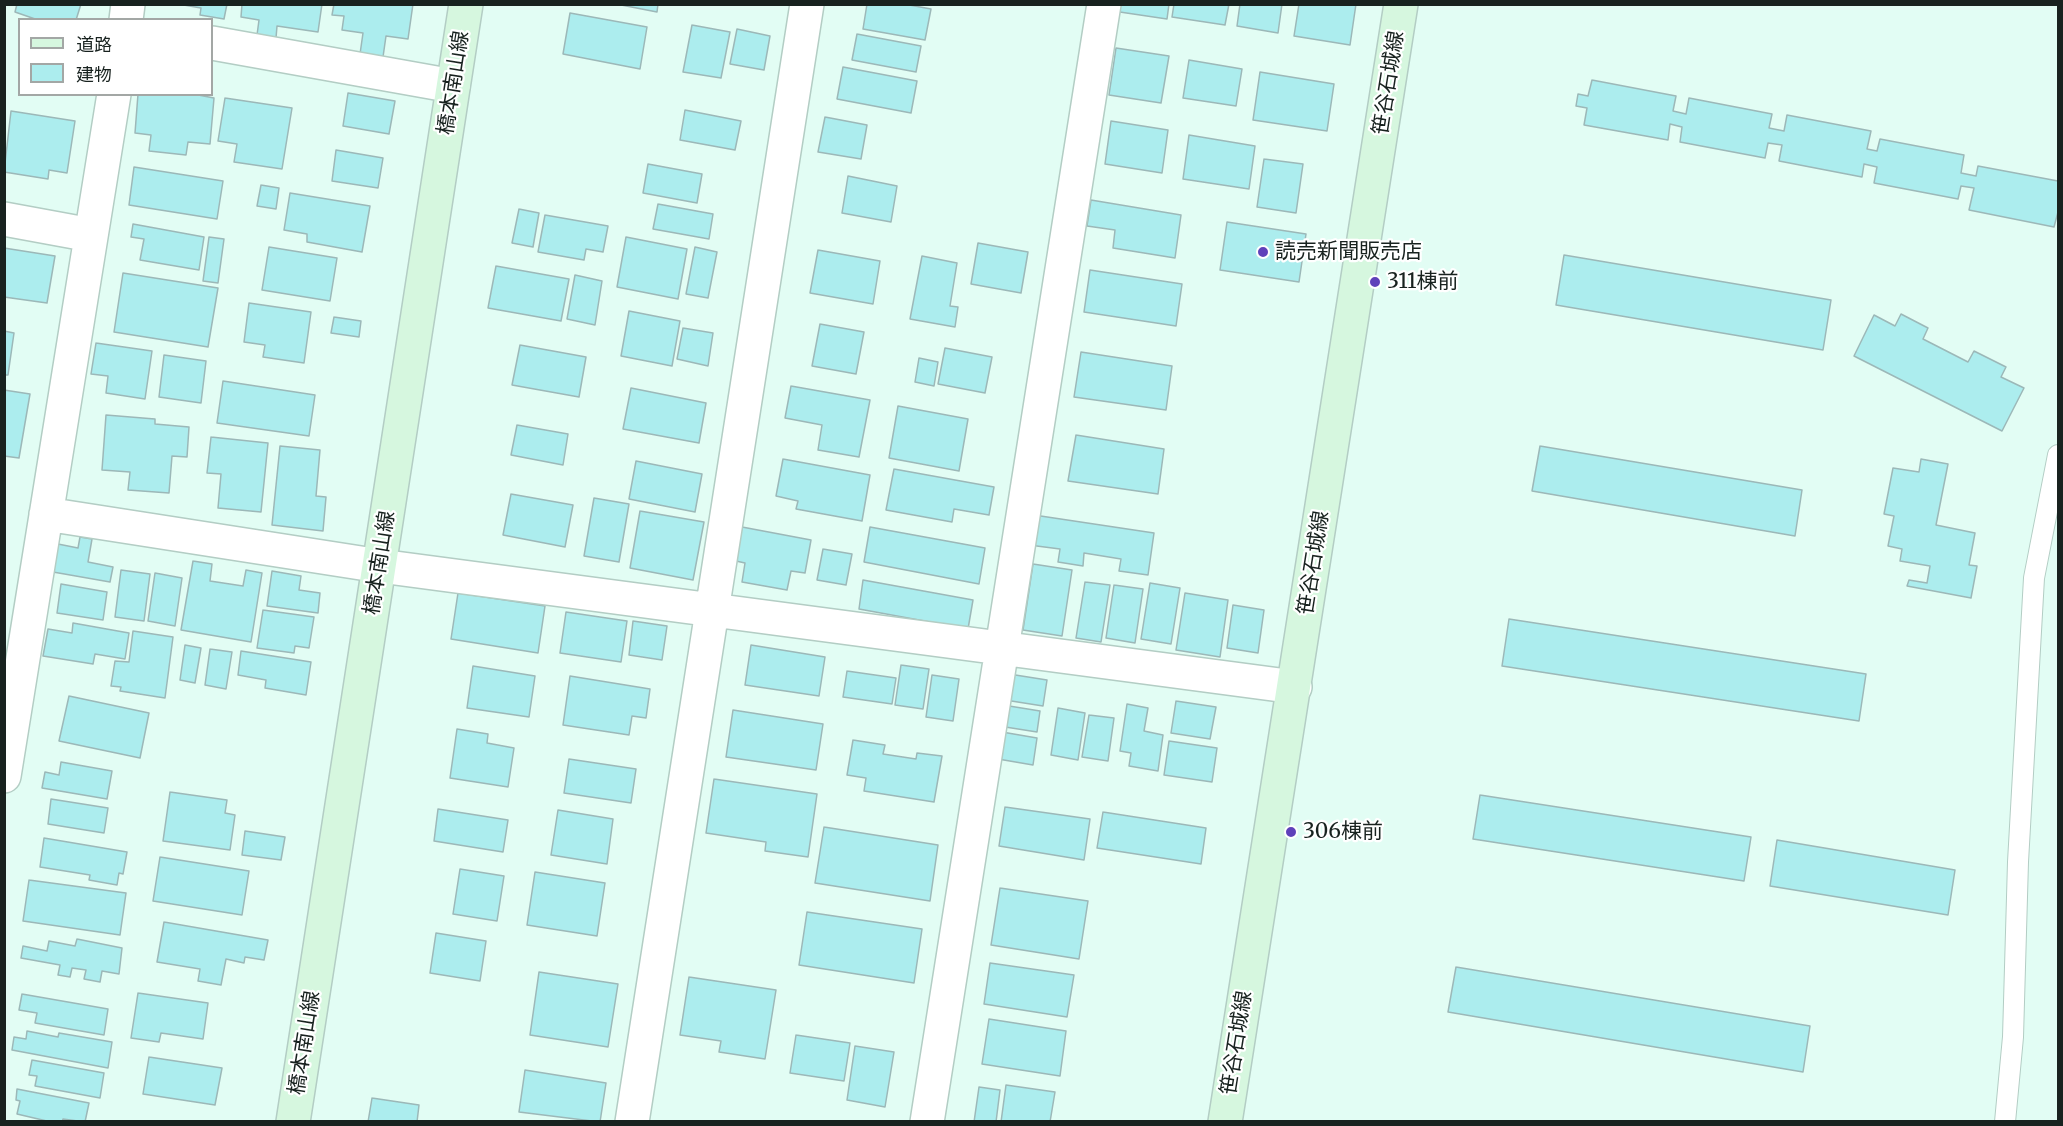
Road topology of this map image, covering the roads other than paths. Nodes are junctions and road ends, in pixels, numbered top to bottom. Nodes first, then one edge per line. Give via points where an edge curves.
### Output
1 (466, 4) edge
2 (807, 4) edge
3 (1104, 4) edge
4 (1401, 4) edge
5 (213, 43) edge
6 (453, 86) junction
7 (114, 96) edge
8 (4, 219) edge
9 (91, 235) junction
10 (2058, 455) edge
11 (46, 514) junction
12 (380, 566) junction
13 (712, 609) junction
14 (1002, 650) junction
15 (1295, 687) junction
16 (9, 723) edge
17 (4, 776) edge
18 (293, 1122) edge
19 (632, 1122) edge
20 (927, 1122) edge
21 (1225, 1122) edge
22 (2005, 1122) edge

1 - 6 street, 橋本南山線
2 - 13 street
3 - 14 street
4 - 15 street, 笹谷石城線
5 - 6 street
6 - 12 street, 橋本南山線
7 - 9 street
8 - 9 street
9 - 11 street
10 - 22 lane via 2034,578 2013,1036
11 - 12 street
11 - 16 street
12 - 13 street
12 - 18 street, 橋本南山線
13 - 14 street
13 - 19 street
14 - 15 street
14 - 20 street
15 - 21 street, 笹谷石城線
16 - 17 street

